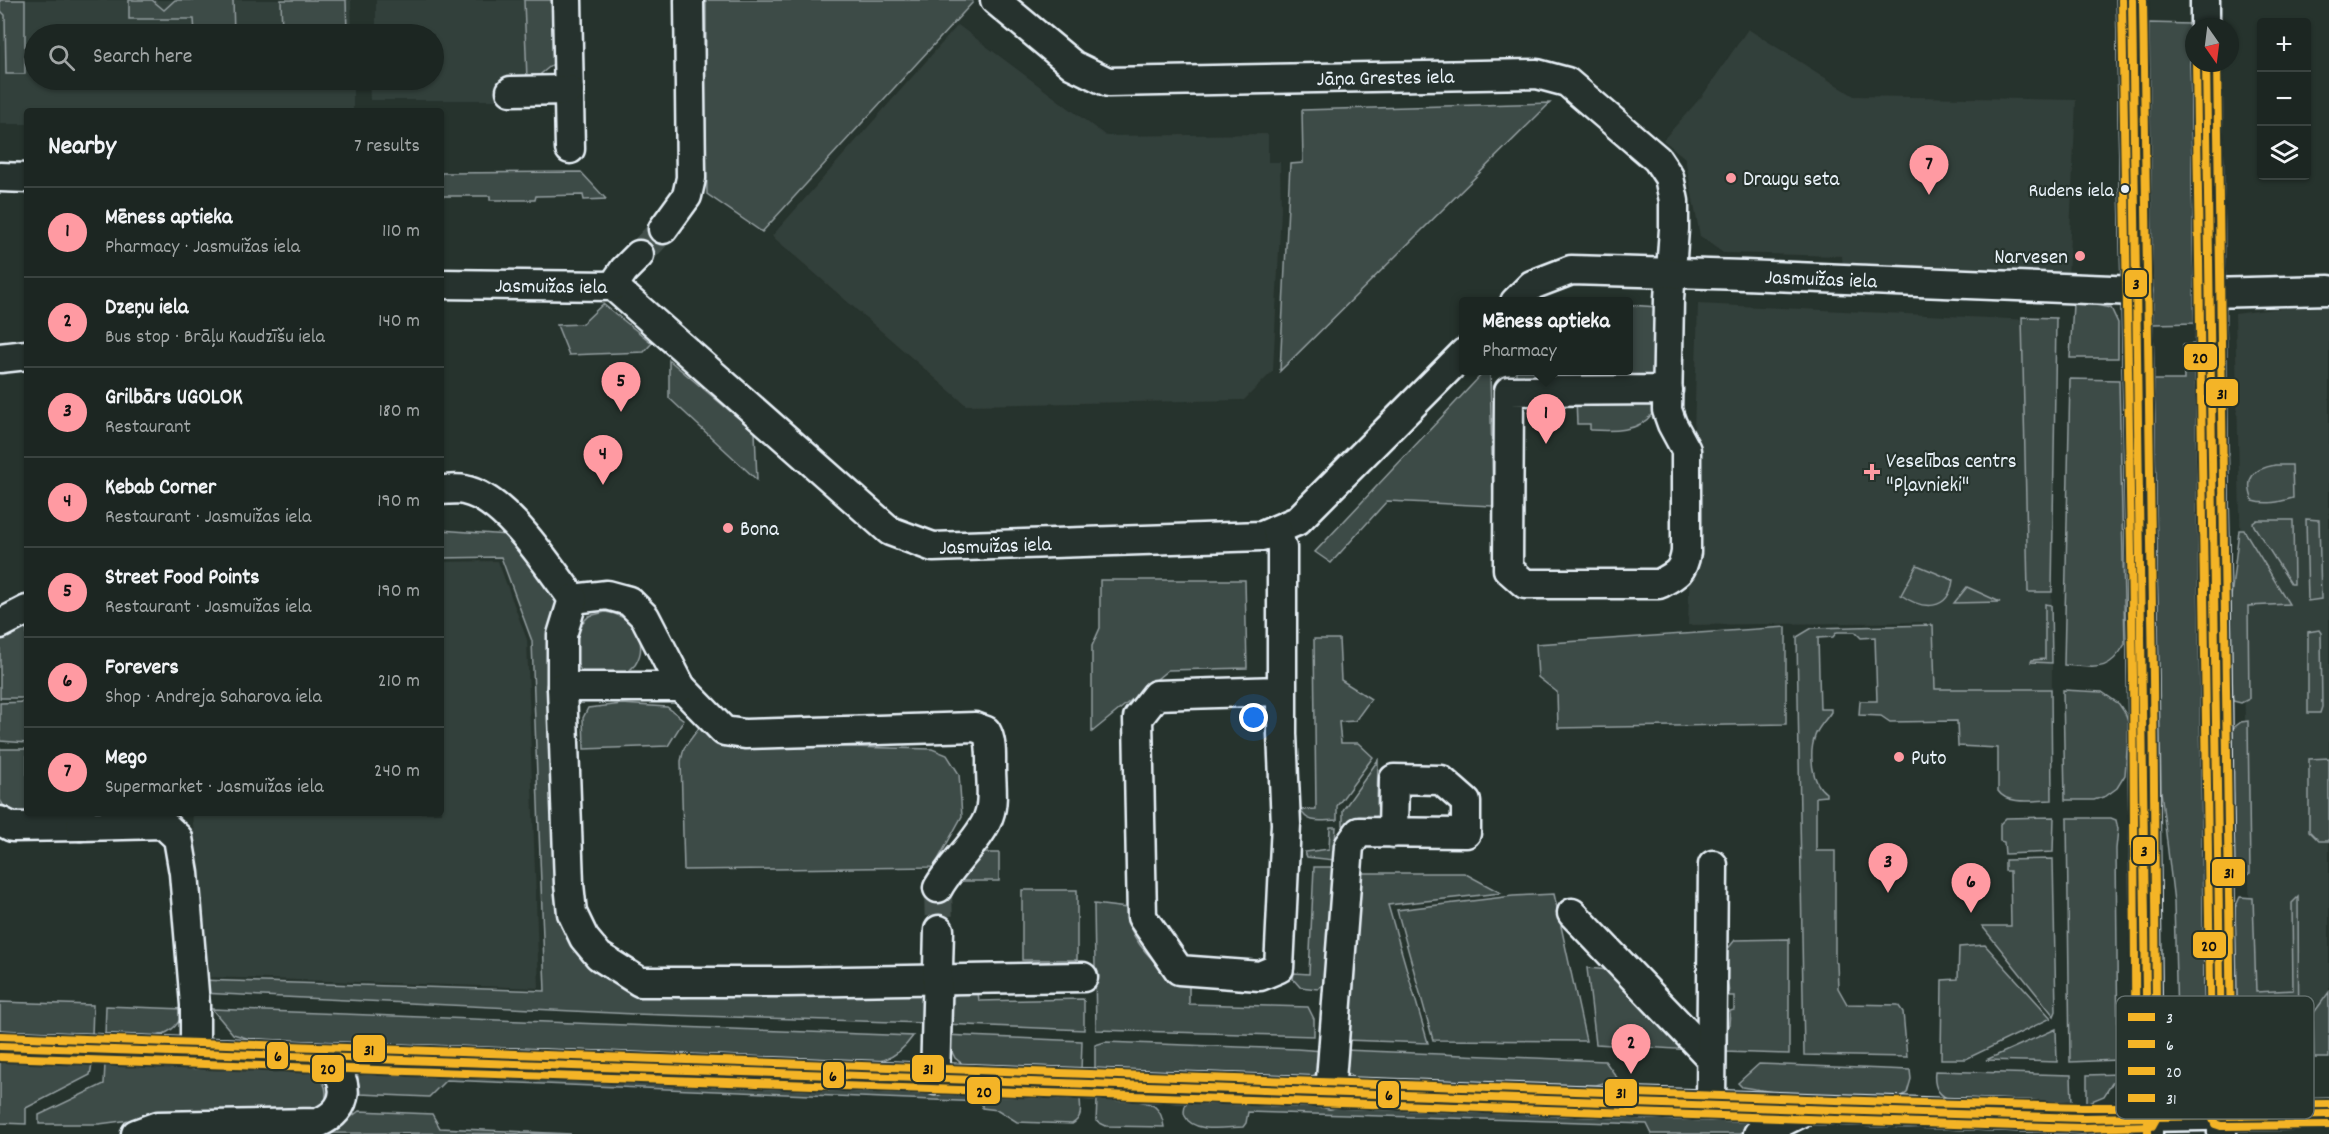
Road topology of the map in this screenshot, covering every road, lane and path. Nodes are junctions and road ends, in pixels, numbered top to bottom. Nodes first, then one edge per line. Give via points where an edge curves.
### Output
1 (567, 0) edge
2 (688, 0) edge
3 (995, 0) edge
4 (2132, 0) edge
5 (2205, 0) edge
6 (2205, 18) edge
7 (2206, 72) edge
8 (569, 90) junction
9 (511, 91) dead end
10 (570, 149) dead end
11 (0, 177) edge
12 (24, 178) edge
13 (663, 229) tunnel mouth
14 (639, 255) tunnel mouth
15 (1671, 273) junction
16 (444, 284) edge
17 (613, 286) junction
18 (2329, 290) edge
19 (2137, 291) junction
20 (2211, 293) junction
21 (1520, 297) edge
22 (24, 355) edge
23 (0, 358) edge
24 (1459, 358) edge
25 (1668, 390) junction
26 (444, 490) edge
27 (1277, 530) junction
28 (573, 599) junction
29 (24, 612) edge
30 (0, 624) edge
31 (562, 687) junction
32 (681, 687) junction
33 (1282, 691) junction
34 (81, 819) edge
35 (0, 821) edge
36 (1393, 832) dead end
37 (1713, 865) dead end
38 (938, 888) tunnel mouth
39 (1572, 913) dead end
40 (939, 930) tunnel mouth
41 (1083, 977) dead end
42 (939, 979) junction
43 (2145, 996) edge
44 (2220, 996) edge
45 (0, 1046) edge
46 (195, 1053) junction
47 (325, 1058) junction
48 (1710, 1058) junction
49 (935, 1080) junction
50 (1330, 1093) junction
51 (1711, 1105) junction
52 (1809, 1109) junction
53 (2329, 1114) edge
54 (2314, 1116) edge
55 (2280, 1119) edge
56 (2147, 1125) edge
57 (2222, 1125) edge
58 (136, 1134) edge
59 (1758, 1134) edge

1 - 8 street
2 - 13 street via 691,178 687,196
3 - 15 street, Jāņa Grestes iela via 1073,65 1108,82 1537,74 1567,82 1657,159 1669,177 1674,201
4 - 19 street
5 - 6 street
7 - 20 street
8 - 9 street
8 - 10 street
11 - 12 street
14 - 17 street
15 - 19 street, Jasmuižas iela
15 - 21 street, Jasmuižas iela via 1571,270 1532,285
15 - 25 street, Jāņa Grestes iela
16 - 17 street, Jasmuižas iela
17 - 27 street, Jasmuižas iela via 890,531 922,543 933,547 1262,536
18 - 20 street
19 - 43 street
20 - 44 street
22 - 23 street
24 - 27 street, Jasmuižas iela via 1297,521
25 - 25 street, Jāņa Grestes iela via 1667,410 1686,450 1684,567 1659,584 1525,584 1508,569 1509,391
26 - 28 street via 464,490 488,499 512,520
27 - 33 street via 1282,548
28 - 31 street via 562,635
28 - 32 street via 607,595 629,601 645,617
29 - 30 street
31 - 32 street
31 - 42 street via 572,913 584,938 599,956 640,982
32 - 38 street via 724,731 745,734 975,727 986,731 992,805 989,818
33 - 33 street via 1286,824 1279,968 1260,976 1179,970 1142,917 1138,718 1156,694
34 - 35 street via 12,826
34 - 46 street via 163,824 178,838 195,1005
36 - 50 street via 1359,832 1349,846
37 - 48 street
39 - 48 street
40 - 42 street
41 - 42 street
42 - 49 street
45 - 46 street
46 - 47 street
47 - 49 street
47 - 58 street via 337,1070 344,1092 334,1114 318,1123 158,1126
48 - 51 street
49 - 50 street
50 - 51 street
51 - 52 street
52 - 56 street via 2081,1118
52 - 59 street
53 - 54 street
55 - 57 street
56 - 57 street

